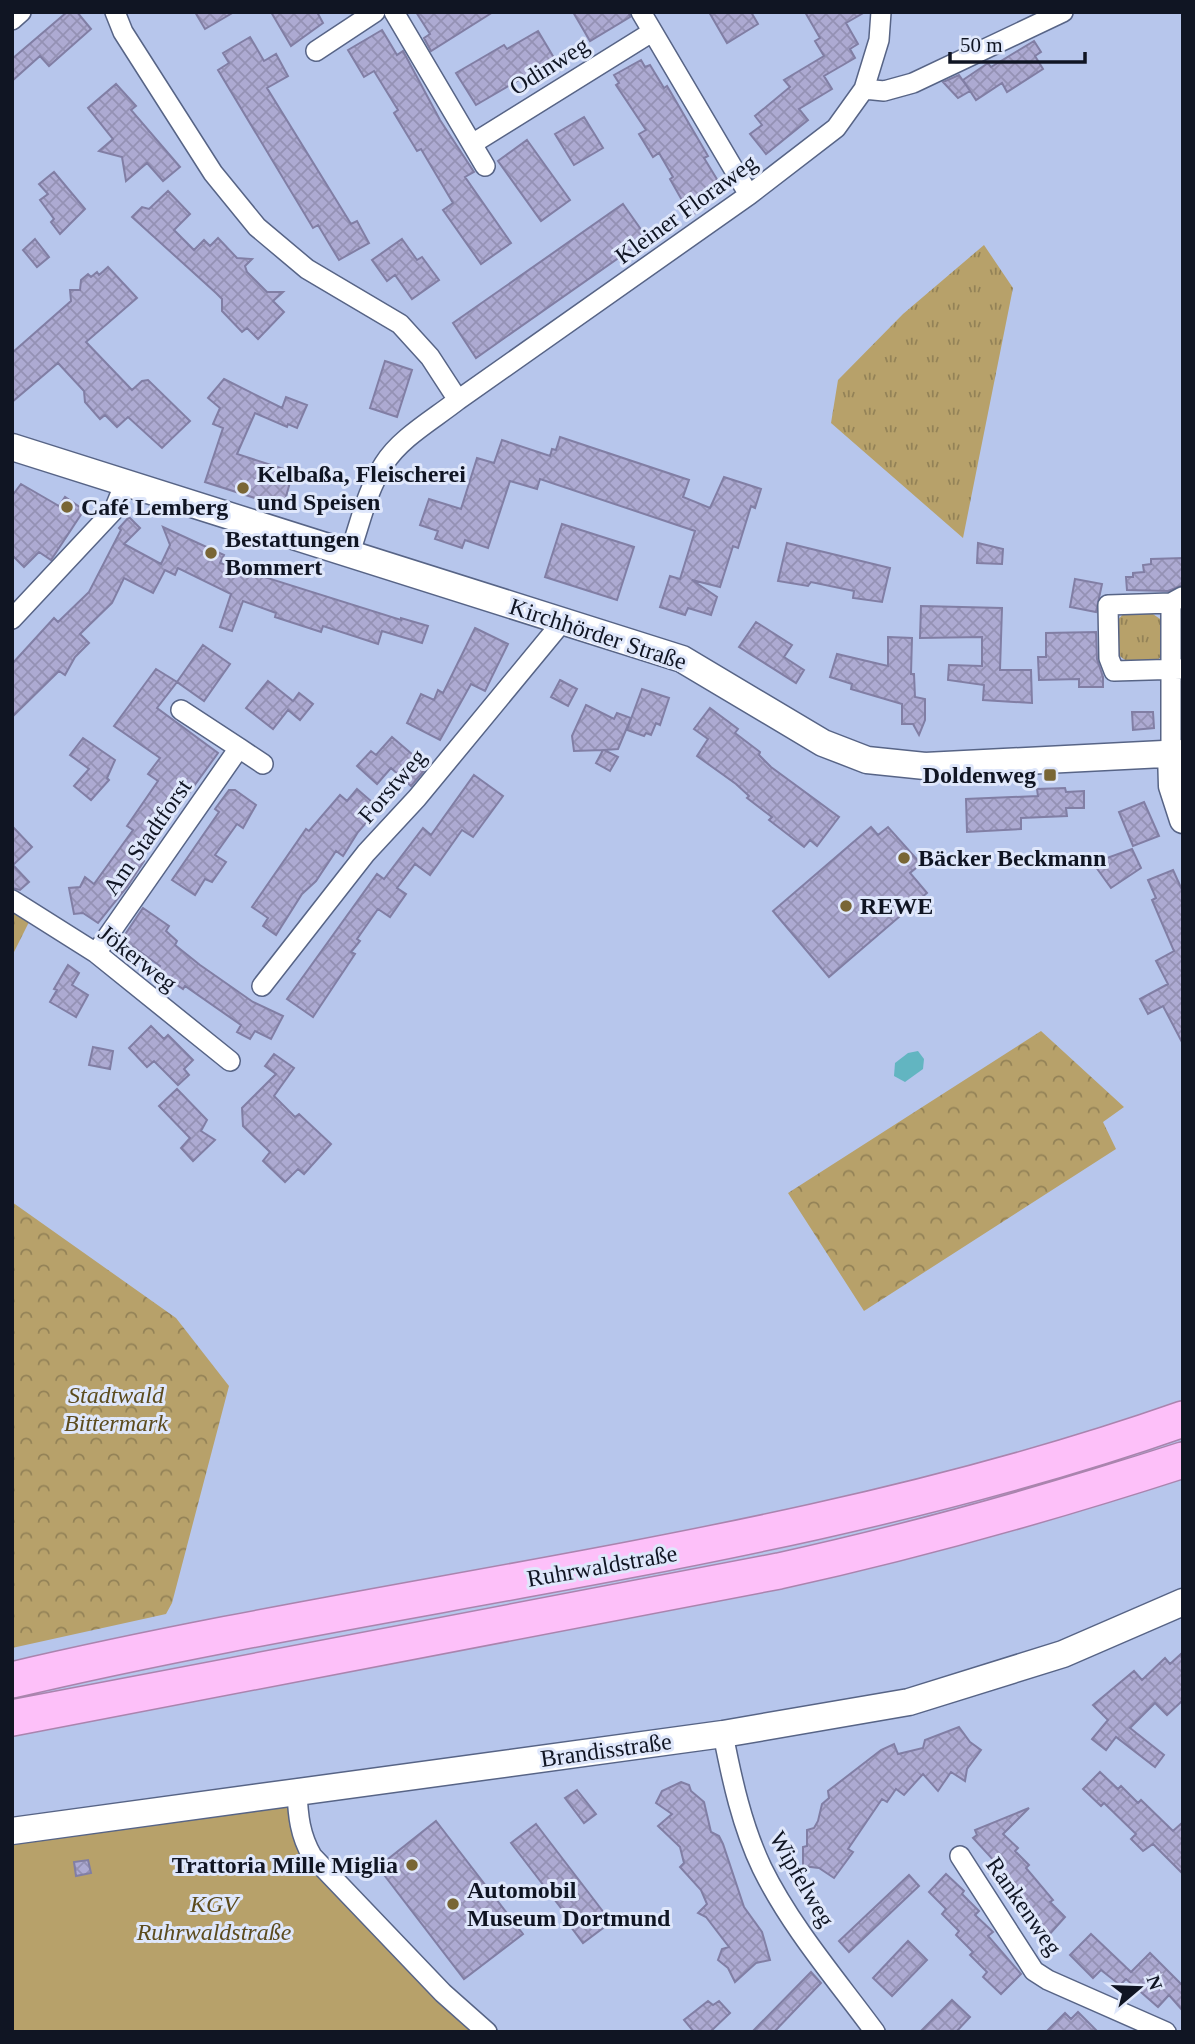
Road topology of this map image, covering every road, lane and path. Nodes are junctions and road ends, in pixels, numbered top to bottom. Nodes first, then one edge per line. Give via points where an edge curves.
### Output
1 (21, 12) edge
2 (115, 12) edge
3 (375, 12) edge
4 (394, 12) edge
5 (641, 12) edge
6 (881, 12) edge
7 (1063, 12) edge
8 (12, 20) edge
9 (652, 32) junction
10 (316, 51) dead end
11 (864, 89) junction
12 (472, 144) junction
13 (485, 166) dead end
14 (749, 195) junction
15 (458, 400) junction
16 (12, 447) edge
17 (124, 485) junction
18 (349, 555) junction
19 (1177, 599) edge
20 (12, 618) edge
21 (563, 621) junction
22 (1177, 669) edge
23 (181, 709) dead end
24 (239, 748) junction
25 (1177, 753) edge
26 (263, 764) dead end
27 (1183, 820) edge
28 (12, 900) edge
29 (96, 953) junction
30 (262, 986) dead end
31 (230, 1061) dead end
32 (1183, 1419) edge
33 (1183, 1460) edge
34 (1183, 1602) edge
35 (12, 1679) edge
36 (12, 1718) edge
37 (723, 1734) junction
38 (297, 1792) junction
39 (12, 1831) edge
40 (960, 1856) dead end
41 (486, 2032) edge
42 (875, 2032) edge
43 (1166, 2032) edge

1 - 8 street
2 - 15 street via 123,32 213,173 257,227 307,269 400,324 430,356
3 - 10 street
4 - 12 street
5 - 9 street
6 - 11 street, Kleiner Floraweg via 879,40
7 - 11 street via 913,83 884,91
9 - 12 street, Odinweg
9 - 14 street
11 - 14 street, Kleiner Floraweg via 835,128
12 - 13 street
14 - 15 street, Kleiner Floraweg
15 - 18 street, Kleiner Floraweg via 385,463 367,499
16 - 17 street, Kirchhörder Straße
17 - 18 street, Kirchhörder Straße
17 - 20 street via 114,510
18 - 21 street, Kirchhörder Straße
19 - 22 street
19 - 22 street via 1108,605 1109,658 1114,671
21 - 25 street, Kirchhörder Straße via 682,659 823,743 867,760 925,766
21 - 30 street, Forstweg via 366,853
22 - 25 street
23 - 24 street
24 - 26 street
24 - 29 street, Am Stadtforst
25 - 27 street via 1172,786
28 - 29 street, Jökerweg
29 - 31 street, Jökerweg
32 - 35 highway, Ruhrwaldstraße via 958,1488 745,1539
33 - 36 highway via 859,1554
34 - 37 street, Brandisstraße via 1063,1654 909,1702
37 - 38 street, Brandisstraße
37 - 42 street, Wipfelweg via 746,1827 762,1867
38 - 39 street, Brandisstraße
38 - 41 street via 303,1841 312,1856
40 - 43 street, Rankenweg via 1034,1970

